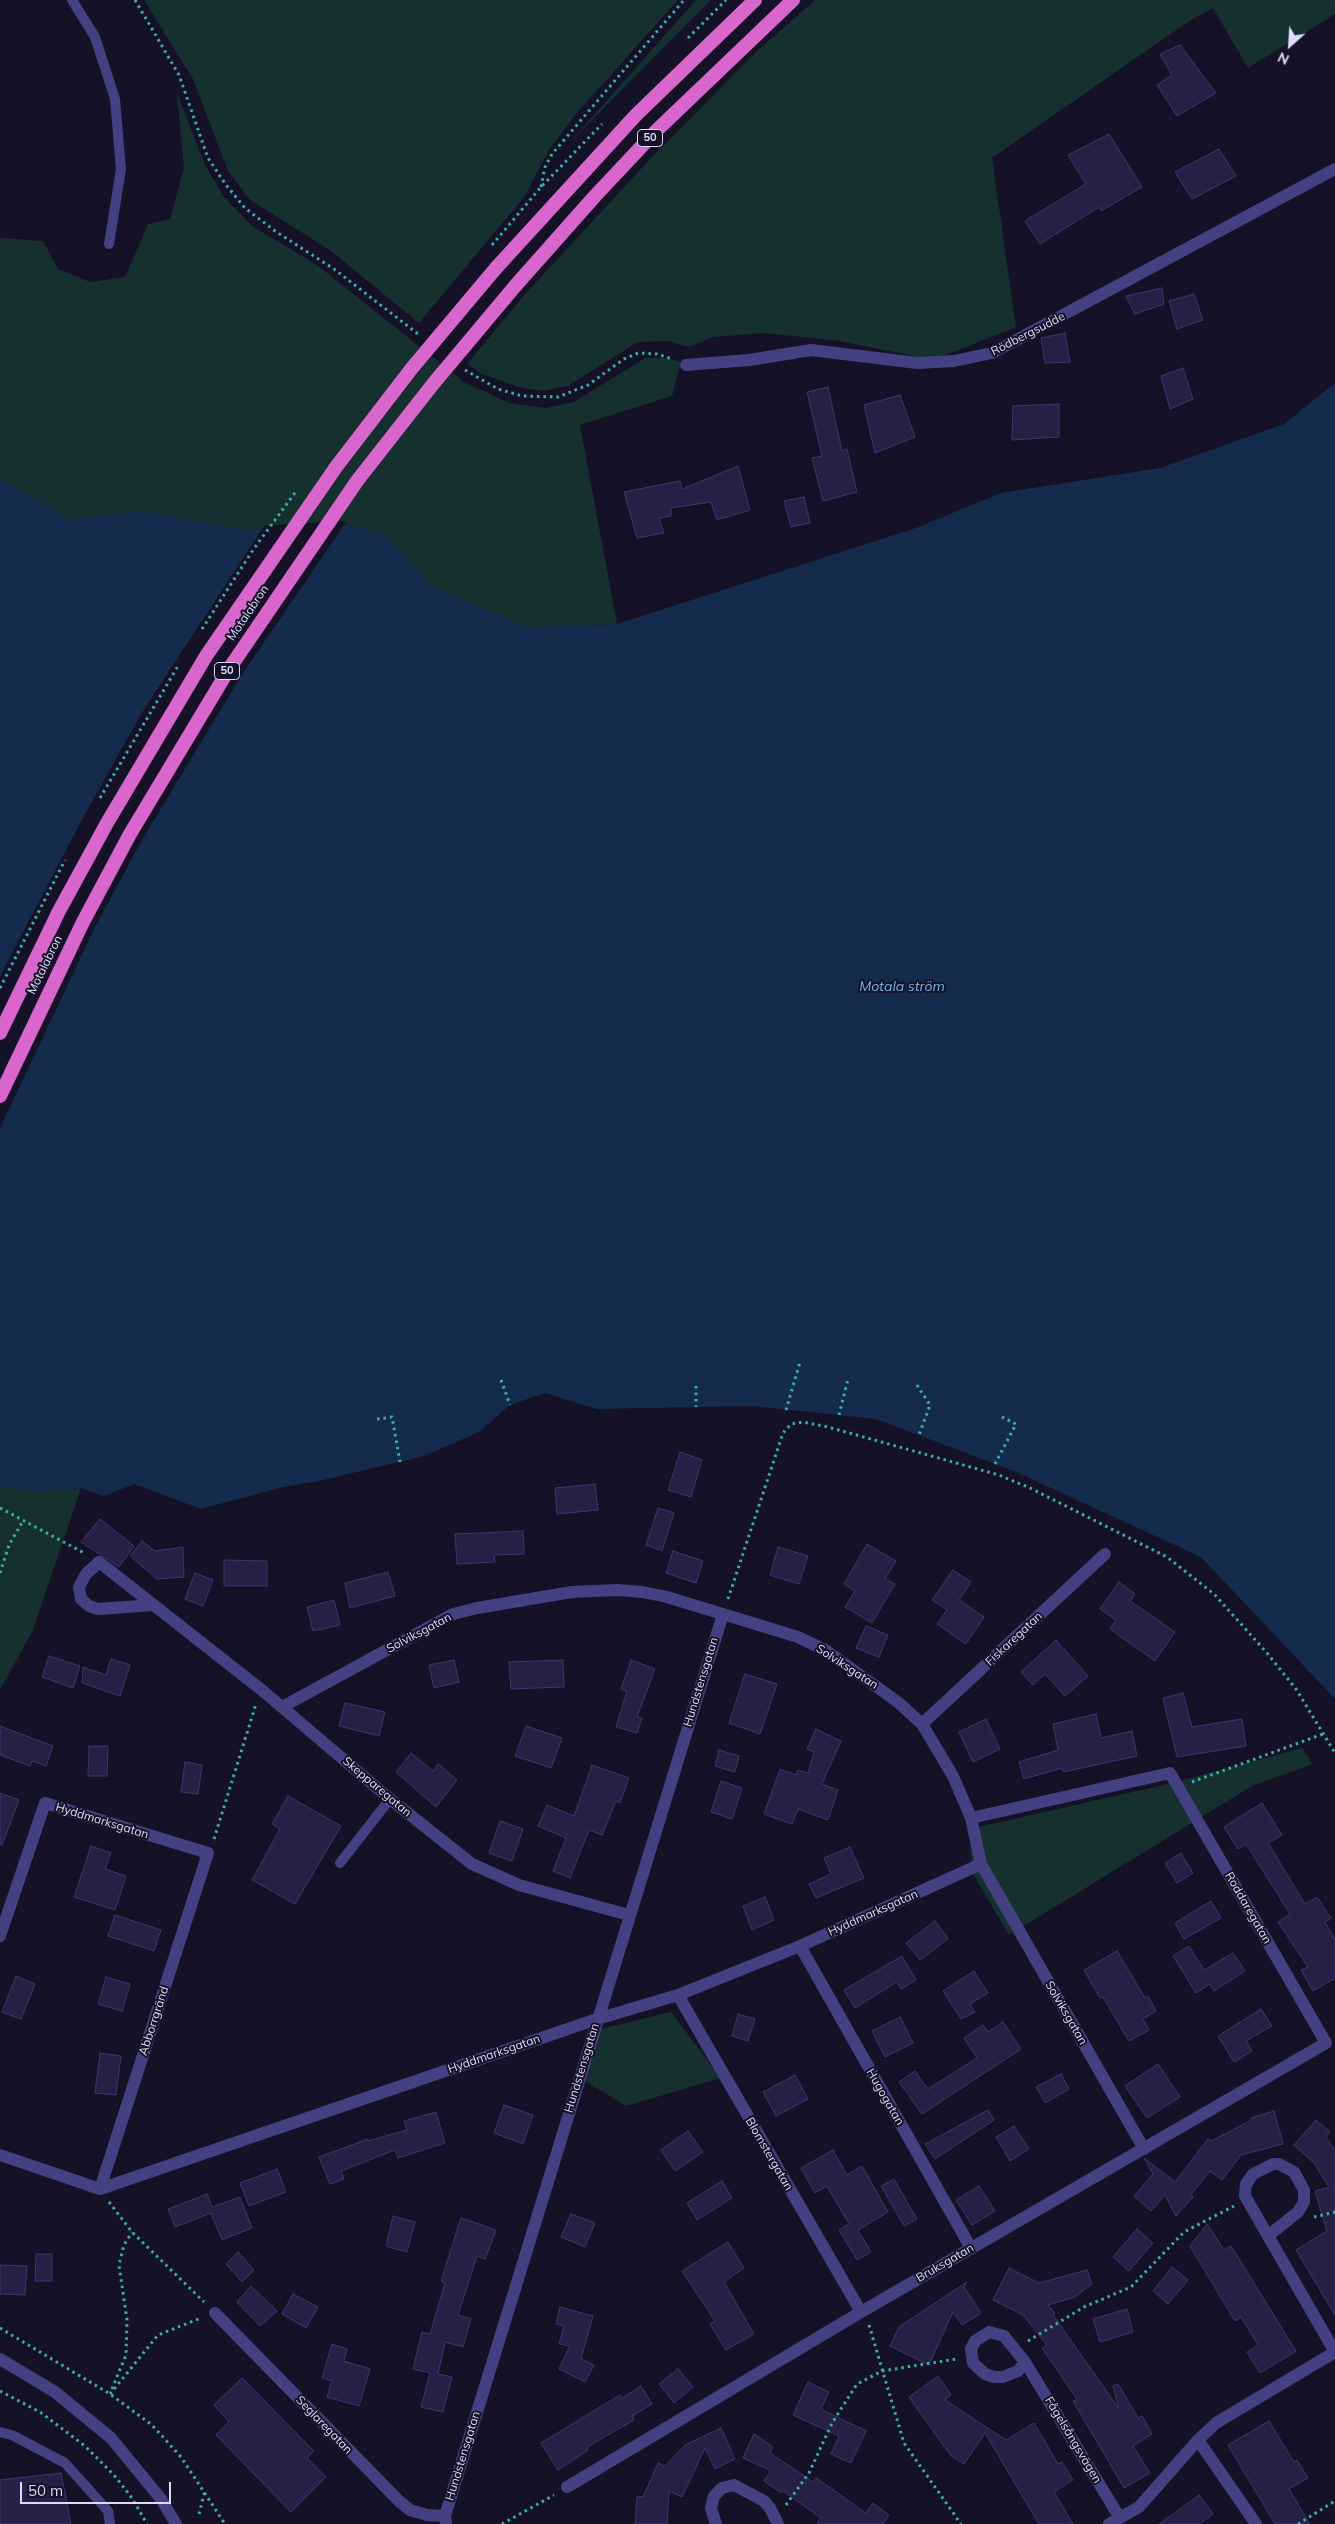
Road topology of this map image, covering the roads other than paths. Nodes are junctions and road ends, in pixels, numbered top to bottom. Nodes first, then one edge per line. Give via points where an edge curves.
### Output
1 (72, 0) edge
2 (755, 0) edge
3 (793, 0) edge
4 (1335, 169) edge
5 (109, 244) dead end
6 (686, 365) road end
7 (0, 1033) edge
8 (0, 1096) edge
9 (1105, 1554) dead end
10 (153, 1605) junction
11 (723, 1614) junction
12 (282, 1707) junction
13 (922, 1724) junction
14 (390, 1799) junction
15 (971, 1818) junction
16 (208, 1853) joint
17 (340, 1863) dead end
18 (981, 1864) junction
19 (628, 1915) junction
20 (0, 1936) edge
21 (800, 1946) junction
22 (678, 1995) junction
23 (596, 2019) junction
24 (1326, 2042) joint
25 (1144, 2149) junction
26 (0, 2155) edge
27 (100, 2189) junction
28 (1269, 2234) junction
29 (971, 2248) junction
30 (214, 2312) road end
31 (861, 2312) junction
32 (1335, 2352) edge
33 (0, 2359) edge
34 (1025, 2362) junction
35 (0, 2432) edge
36 (1198, 2440) junction
37 (567, 2487) road end
38 (1120, 2518) junction
39 (445, 2520) edge
40 (776, 2520) edge
41 (110, 2524) edge
42 (176, 2524) edge
43 (716, 2524) edge
44 (1109, 2524) edge
45 (1256, 2524) edge

1 - 5 lane via 95,37 116,99 121,169
2 - 7 highway, Motalabron / 50, bridge via 636,115 496,268 412,368 336,468 163,724 59,911
3 - 8 highway, Motalabron / 50, bridge via 657,130 516,285 357,481 229,669 130,834 83,922
4 - 6 street, Rödbergsudde via 992,353 954,361 917,363 811,350 749,360
9 - 13 street, Fiskaregatan
10 - 10 street, Skepparegatan via 98,1609 81,1599 79,1587 86,1574 99,1562
10 - 12 street, Skepparegatan
11 - 12 street, Solviksgatan via 659,1595 617,1590 572,1592 477,1608 454,1614
11 - 13 street, Solviksgatan via 798,1637 827,1651 899,1702
11 - 19 street, Hundstensgatan
12 - 14 street, Skepparegatan
13 - 15 street, Solviksgatan via 953,1776
14 - 17 lane
14 - 19 street, Skepparegatan via 472,1864 495,1876
15 - 18 street, Solviksgatan
15 - 24 street, Roddaregatan via 1170,1773
16 - 20 street, Hyddmarksgatan via 45,1803
16 - 27 street, Abborrgränd
18 - 21 street, Hyddmarksgatan
18 - 25 street, Solviksgatan
19 - 23 street, Hundstensgatan
21 - 22 street, Hyddmarksgatan
21 - 29 street, Hugogatan
22 - 23 street, Hyddmarksgatan
22 - 31 street, Blomstergatan
23 - 27 street, Hyddmarksgatan
23 - 39 street, Hundstensgatan
24 - 25 street, Bruksgatan
25 - 29 street, Bruksgatan
26 - 27 street
28 - 28 street via 1247,2200 1246,2184 1253,2174 1273,2164 1284,2165 1294,2172 1304,2190 1304,2202 1298,2212
28 - 32 street
29 - 31 street, Bruksgatan
30 - 39 street, Seglaregatan via 399,2501 410,2510
31 - 37 street, Bruksgatan
32 - 36 street via 1216,2423
33 - 42 street via 61,2397 111,2438 161,2499
34 - 34 street, Fågelsångsvägen via 998,2332 988,2332 975,2341 971,2357 979,2370 994,2377 1010,2375
34 - 38 street, Fågelsångsvägen
35 - 41 lane via 65,2463 108,2511
36 - 38 street via 1139,2507
36 - 45 street
38 - 44 street
40 - 43 street via 764,2501 742,2488 728,2485 712,2502 711,2514

